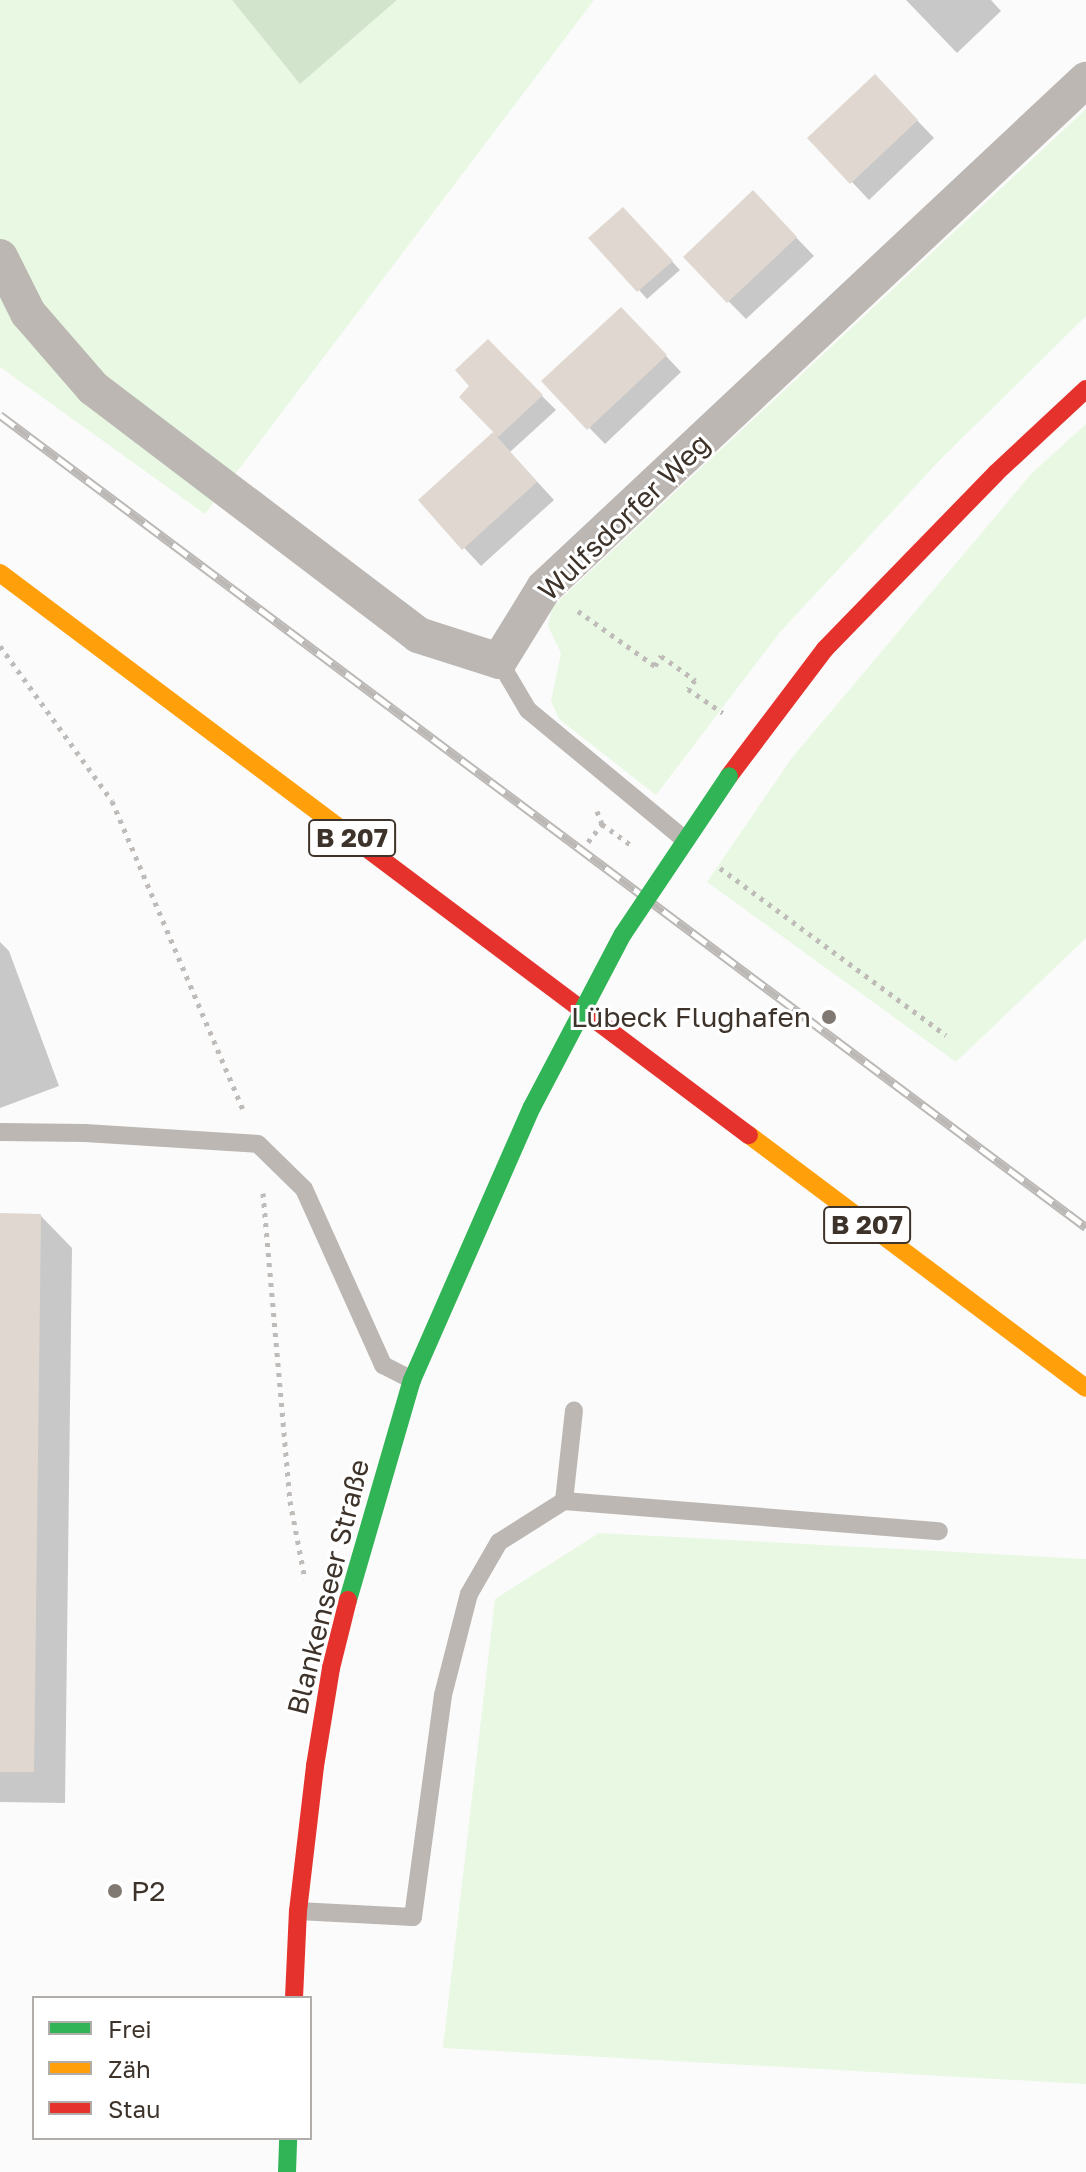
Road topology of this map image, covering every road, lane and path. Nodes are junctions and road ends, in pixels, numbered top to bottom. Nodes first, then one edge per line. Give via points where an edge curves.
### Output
1 (1086, 80) edge
2 (0, 257) edge
3 (1086, 389) edge
4 (0, 573) edge
5 (544, 588) junction
6 (0, 646) edge
7 (499, 661) junction
8 (730, 717) dead end
9 (588, 842) dead end
10 (638, 850) dead end
11 (701, 852) joint
12 (946, 1035) dead end
13 (0, 1132) edge
14 (258, 1144) junction
15 (412, 1380) junction
16 (1086, 1388) edge
17 (574, 1411) dead end
18 (564, 1501) junction
19 (939, 1531) dead end
20 (306, 1587) dead end
21 (298, 1911) junction
22 (294, 1996) edge
23 (288, 2140) edge
24 (287, 2172) edge

1 - 5 street, Wulfsdorfer Weg
2 - 7 street via 28,313 93,388 418,635
3 - 15 street, Blankenseer Straße, bridge via 996,473 825,649 729,776 623,934 532,1107
4 - 16 street, B 207
5 - 7 street, Wulfsdorfer Weg
5 - 8 path via 655,666 661,656 695,680 688,689
6 - 14 path via 112,801
7 - 11 lane via 528,710
9 - 10 path via 602,824
11 - 12 path
13 - 14 lane
14 - 15 lane via 304,1189 383,1365
14 - 20 path via 290,1501
15 - 21 street, Blankenseer Straße via 331,1668
17 - 18 lane
18 - 19 lane
18 - 21 lane via 499,1542 469,1594 443,1695 413,1917
21 - 22 street, Blankenseer Straße
23 - 24 street

